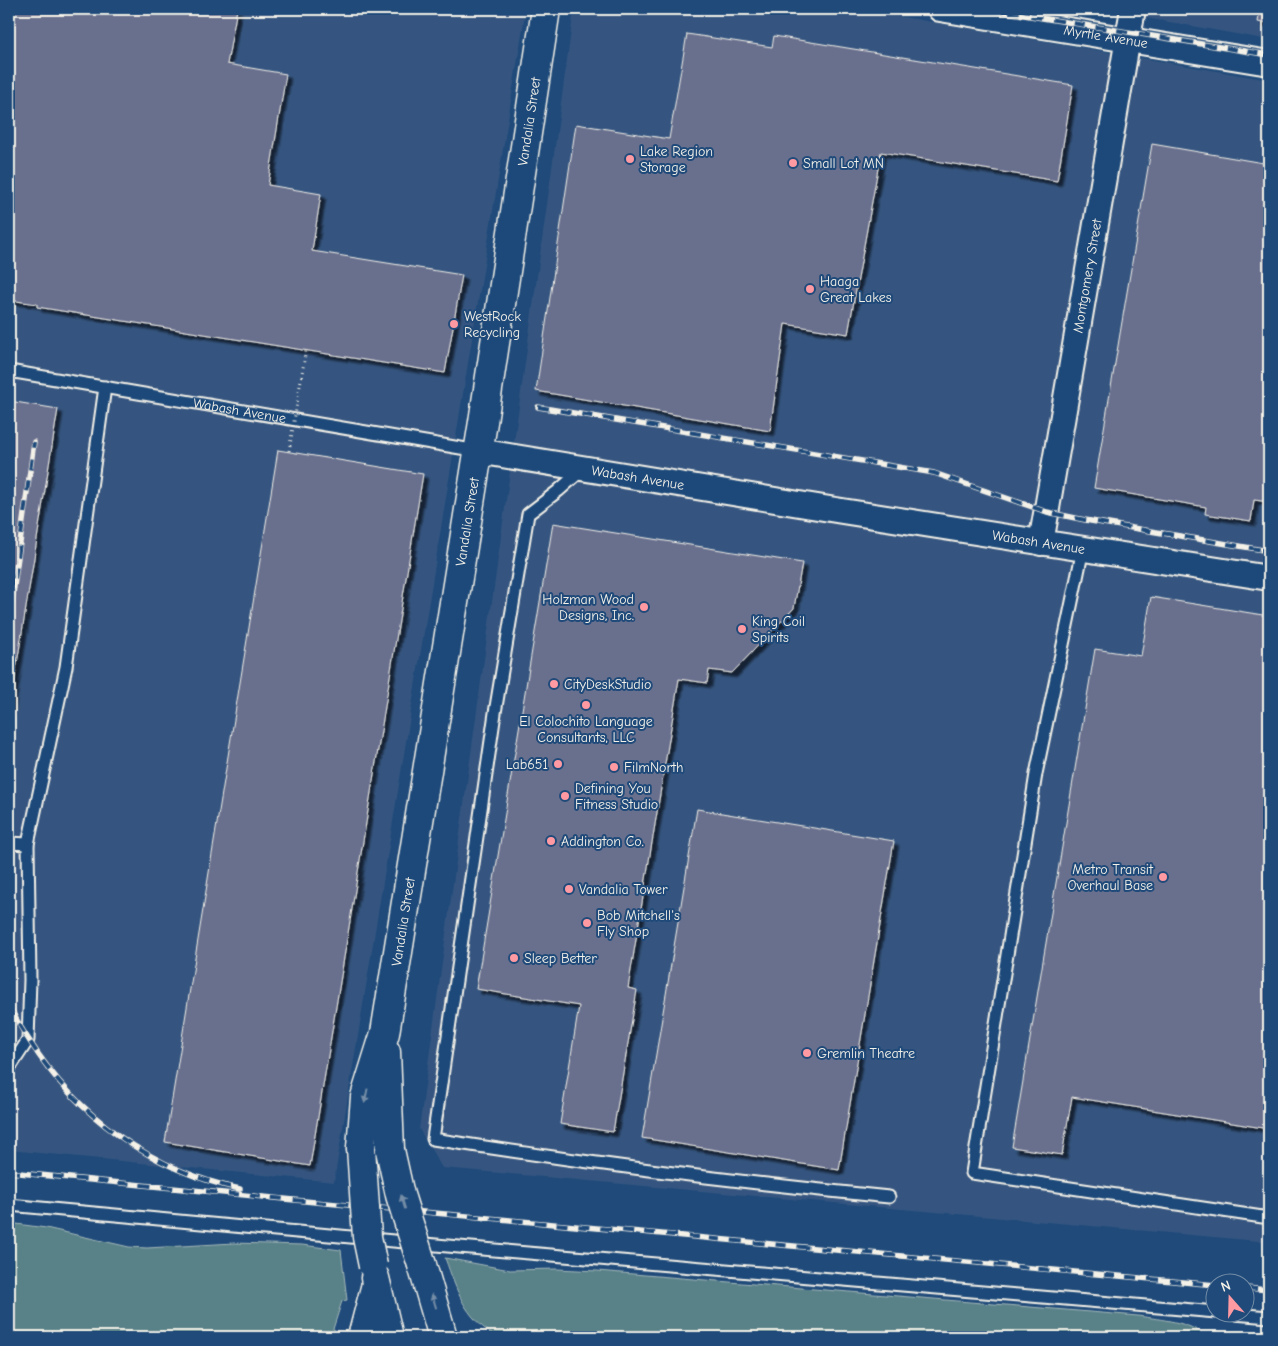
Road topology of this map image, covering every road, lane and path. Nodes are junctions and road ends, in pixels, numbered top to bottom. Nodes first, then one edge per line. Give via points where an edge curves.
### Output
1 (546, 9) edge
2 (940, 9) edge
3 (1133, 9) edge
4 (1128, 40) junction
5 (1269, 63) edge
6 (306, 350) dead end
7 (9, 370) edge
8 (105, 387) junction
9 (478, 451) junction
10 (289, 452) dead end
11 (584, 468) junction
12 (1041, 543) junction
13 (1083, 549) junction
14 (1269, 578) edge
15 (9, 842) edge
16 (28, 844) junction
17 (385, 1033) junction
18 (9, 1069) edge
19 (889, 1197) dead end
20 (9, 1205) edge
21 (1269, 1218) edge
22 (367, 1238) junction
23 (419, 1254) junction
24 (374, 1275) junction
25 (1206, 1311) edge
26 (1256, 1316) edge
27 (1269, 1317) edge
28 (362, 1337) edge
29 (389, 1337) edge
30 (443, 1337) edge

1 - 9 main road, Vandalia Street
2 - 4 street, Myrtle Avenue
3 - 4 street, Montgomery Street
4 - 5 street, Myrtle Avenue
4 - 12 street, Montgomery Street
6 - 10 path, bridge
7 - 8 lane, Wabash Avenue
8 - 9 lane, Wabash Avenue
8 - 16 lane via 66,668
9 - 11 street, Wabash Avenue
9 - 17 main road, Vandalia Street
11 - 12 street, Wabash Avenue
11 - 19 lane via 528,514 495,712 432,1139 557,1159
12 - 13 street, Wabash Avenue
13 - 14 street, Wabash Avenue
13 - 21 lane via 1036,774 972,1173
15 - 16 lane
16 - 18 lane via 28,1040
17 -> 22 main road, Vandalia Street, bridge via 365,1097 361,1148
23 -> 17 main road, Vandalia Street, bridge via 390,1150
20 - 22 lane
22 - 23 lane
22 - 24 main road, Vandalia Street, bridge
23 - 25 lane
30 -> 23 main road, Vandalia Street
24 - 28 main road
24 - 29 main road, Vandalia Street
26 - 27 lane

